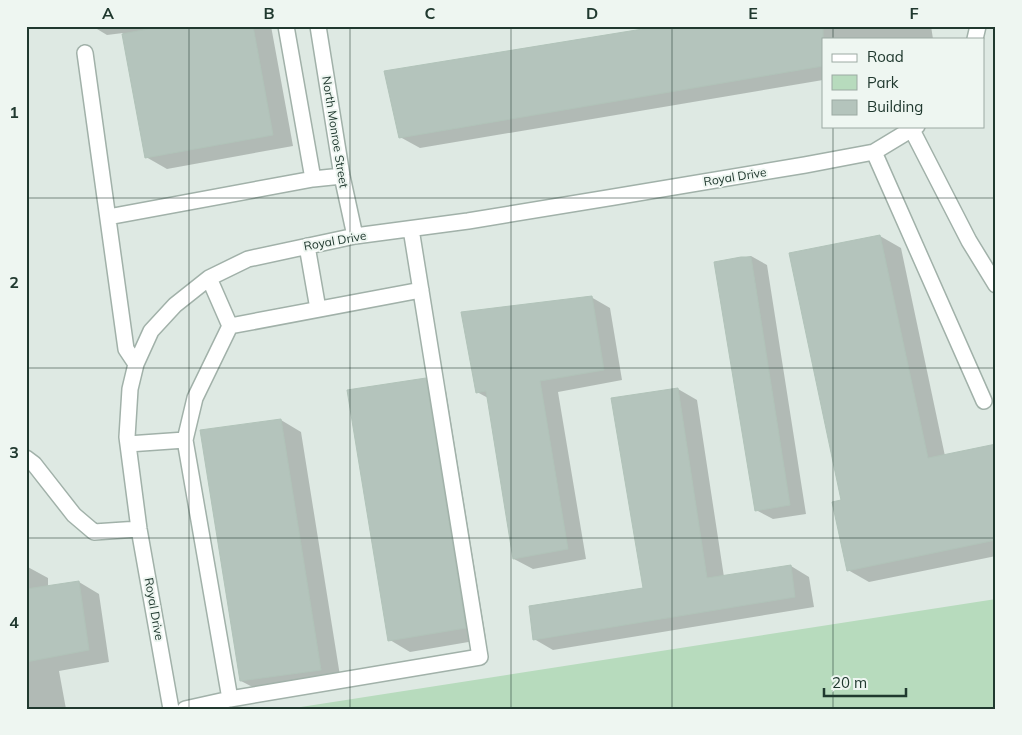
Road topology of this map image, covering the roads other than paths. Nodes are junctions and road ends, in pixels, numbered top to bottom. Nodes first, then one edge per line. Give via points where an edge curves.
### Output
1 (286, 26) edge
2 (318, 26) edge
3 (85, 53) dead end
4 (915, 128) edge
5 (874, 152) junction
6 (342, 176) junction
7 (313, 179) junction
8 (108, 217) junction
9 (411, 229) junction
10 (355, 236) junction
11 (307, 246) junction
12 (209, 278) junction
13 (996, 285) edge
14 (420, 290) junction
15 (318, 309) junction
16 (230, 326) junction
17 (136, 364) junction
18 (984, 401) dead end
19 (185, 440) junction
20 (128, 444) junction
21 (26, 458) edge
22 (140, 529) junction
23 (230, 699) junction
24 (171, 709) edge
25 (185, 709) edge

1 - 7 street
2 - 6 street, North Monroe Street
3 - 8 street
4 - 5 street, Royal Drive
4 - 13 street via 969,241
5 - 9 street, Royal Drive via 806,166
5 - 18 street
6 - 7 street
6 - 10 street, North Monroe Street
7 - 8 street
8 - 17 street via 126,349
9 - 10 street, Royal Drive
9 - 14 street
10 - 11 street, Royal Drive
11 - 12 street, Royal Drive via 248,259
11 - 15 street
12 - 16 street
12 - 17 street, Royal Drive via 175,305 151,331
14 - 15 street
14 - 23 street via 480,657
15 - 16 street
16 - 19 street via 194,398
17 - 20 street, Royal Drive via 130,389
19 - 20 street
19 - 23 street
20 - 22 street, Royal Drive
21 - 22 street via 74,515 94,532
22 - 24 street, Royal Drive
23 - 25 street

